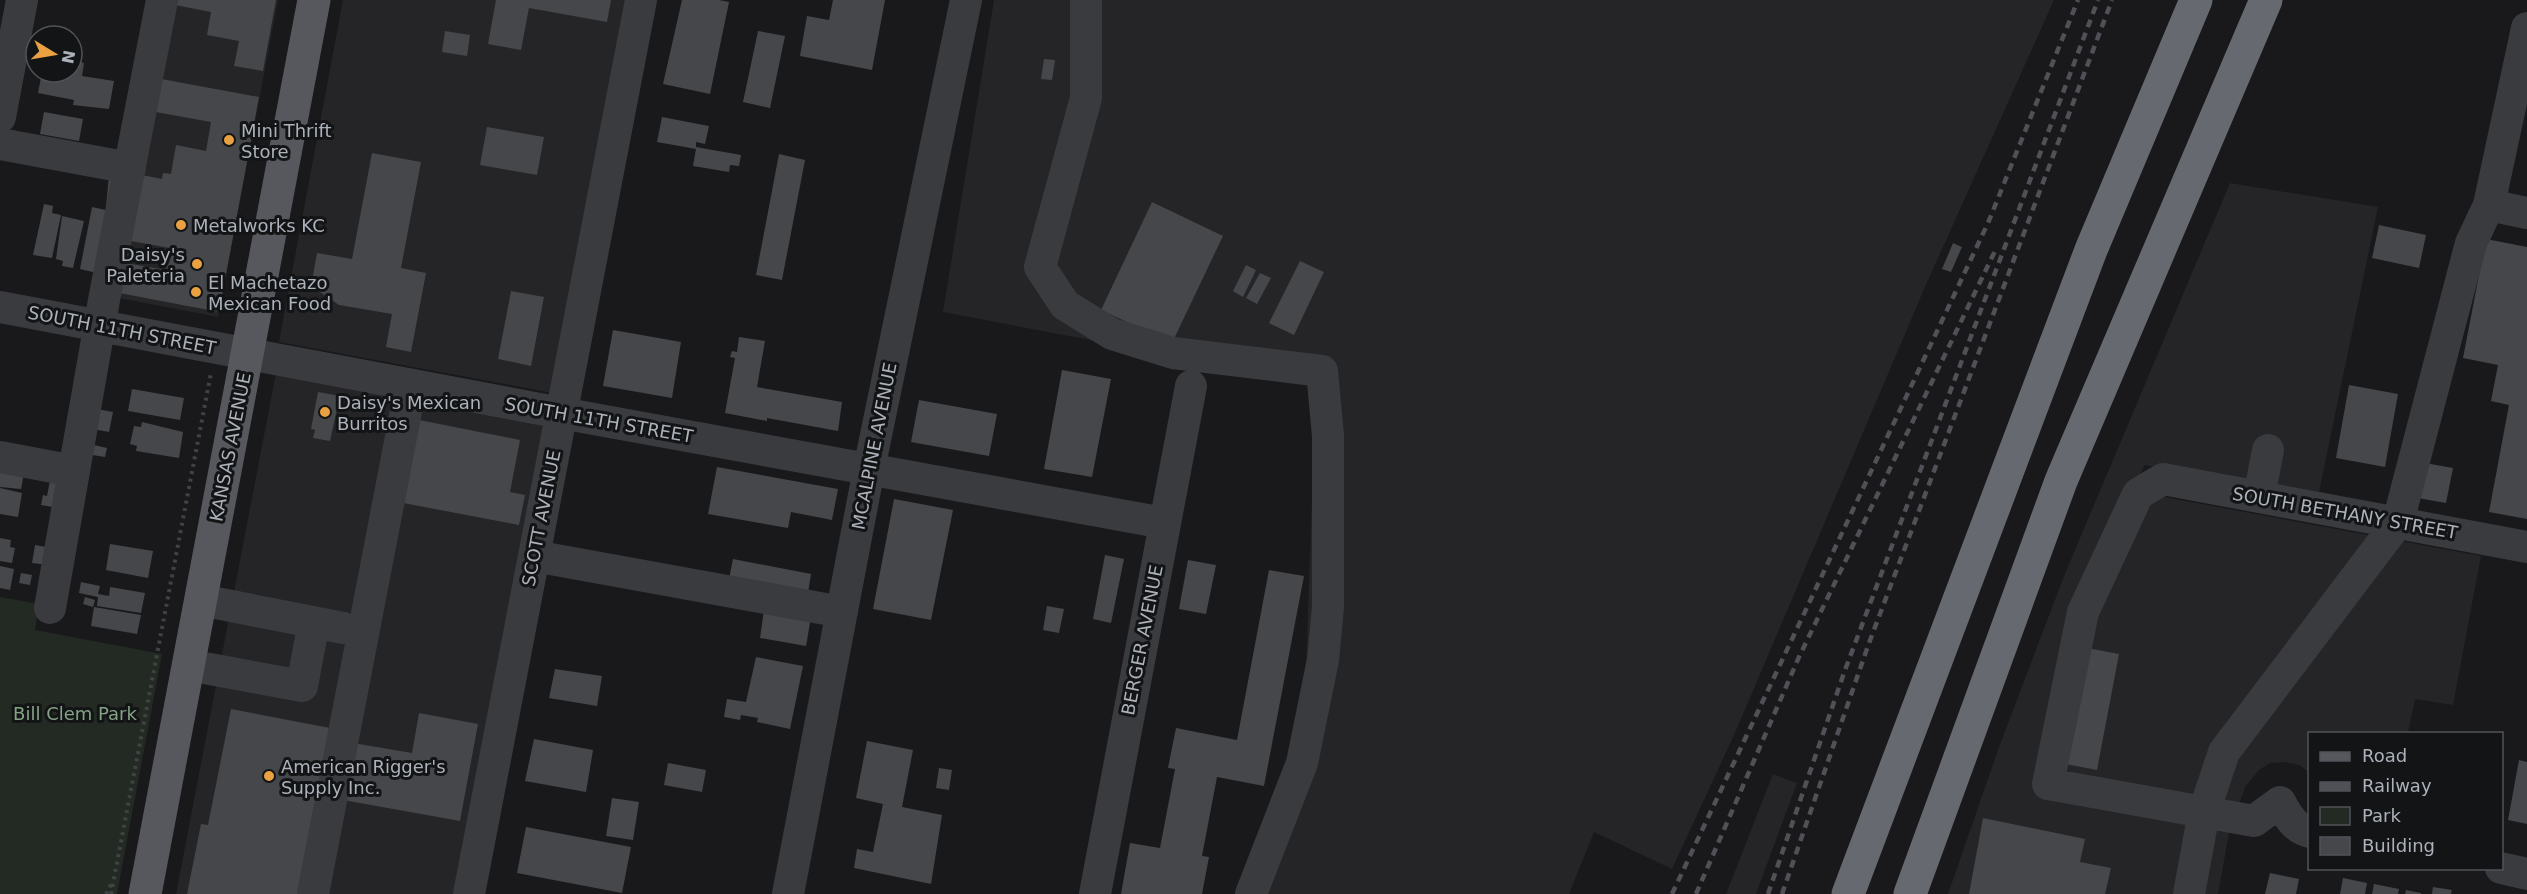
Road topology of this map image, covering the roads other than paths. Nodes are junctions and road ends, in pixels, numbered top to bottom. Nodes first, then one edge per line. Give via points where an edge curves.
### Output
1 (22, 0) edge
2 (162, 0) edge
3 (314, 0) edge
4 (641, 0) edge
5 (966, 0) edge
6 (1086, 0) edge
7 (2196, 0) edge
8 (2266, 0) edge
9 (2290, 0) edge
10 (2527, 28) edge
11 (2248, 43) junction
12 (0, 117) edge
13 (0, 144) edge
14 (130, 168) junction
15 (2488, 205) junction
16 (2527, 213) edge
17 (0, 307) edge
18 (100, 325) junction
19 (248, 353) junction
20 (411, 385) junction
21 (1191, 386) dead end
22 (561, 413) junction
23 (2268, 450) dead end
24 (0, 457) edge
25 (869, 469) junction
26 (74, 471) junction
27 (2259, 497) junction
28 (2398, 522) junction
29 (1164, 523) junction
30 (2527, 547) edge
31 (534, 556) junction
32 (201, 600) junction
33 (50, 608) dead end
34 (842, 612) junction
35 (188, 665) junction
36 (2204, 812) junction
37 (2308, 832) edge
38 (2503, 868) edge
39 (2527, 874) edge
40 (145, 894) edge
41 (314, 894) edge
42 (469, 894) edge
43 (788, 894) edge
44 (1095, 894) edge
45 (1251, 894) edge
46 (1848, 894) edge
47 (1910, 894) edge
48 (2188, 894) edge

1 - 12 street
2 - 14 street
3 - 19 main road, KANSAS AVENUE
4 - 22 street, SCOTT AVENUE
5 - 25 street, MCALPINE AVENUE
6 - 45 street via 1086,98 1040,267 1065,305 1112,334 1173,353 1322,371 1328,436 1328,607 1323,660 1302,763
7 - 46 highway via 2091,250
8 - 11 highway
9 - 11 highway
10 - 15 street
11 - 47 highway via 2061,481
13 - 14 street
14 - 18 street
15 - 16 street
15 - 28 street via 2471,243
17 - 18 street, SOUTH 11TH STREET
18 - 19 street, SOUTH 11TH STREET
18 - 26 street
19 - 20 street, SOUTH 11TH STREET
19 - 32 main road, KANSAS AVENUE
20 - 22 street, SOUTH 11TH STREET
20 - 41 street
21 - 29 street, BERGER AVENUE
22 - 25 street, SOUTH 11TH STREET
22 - 31 street, SCOTT AVENUE
23 - 27 street
24 - 26 street
25 - 29 street, SOUTH 11TH STREET
25 - 34 street, MCALPINE AVENUE
26 - 33 street
27 - 28 street, SOUTH BETHANY STREET
27 - 36 street, SOUTH BETHANY STREET via 2163,479 2138,494 2083,612 2048,784
28 - 30 street, SOUTH BETHANY STREET
28 - 36 street via 2224,752
29 - 44 street, BERGER AVENUE
31 - 34 street
31 - 42 street, SCOTT AVENUE
32 - 35 main road, KANSAS AVENUE
32 - 35 street via 329,625 302,686
34 - 43 street, MCALPINE AVENUE
35 - 40 main road, KANSAS AVENUE
36 - 37 street via 2254,821 2280,802 2289,818
36 - 48 street
38 - 39 street

